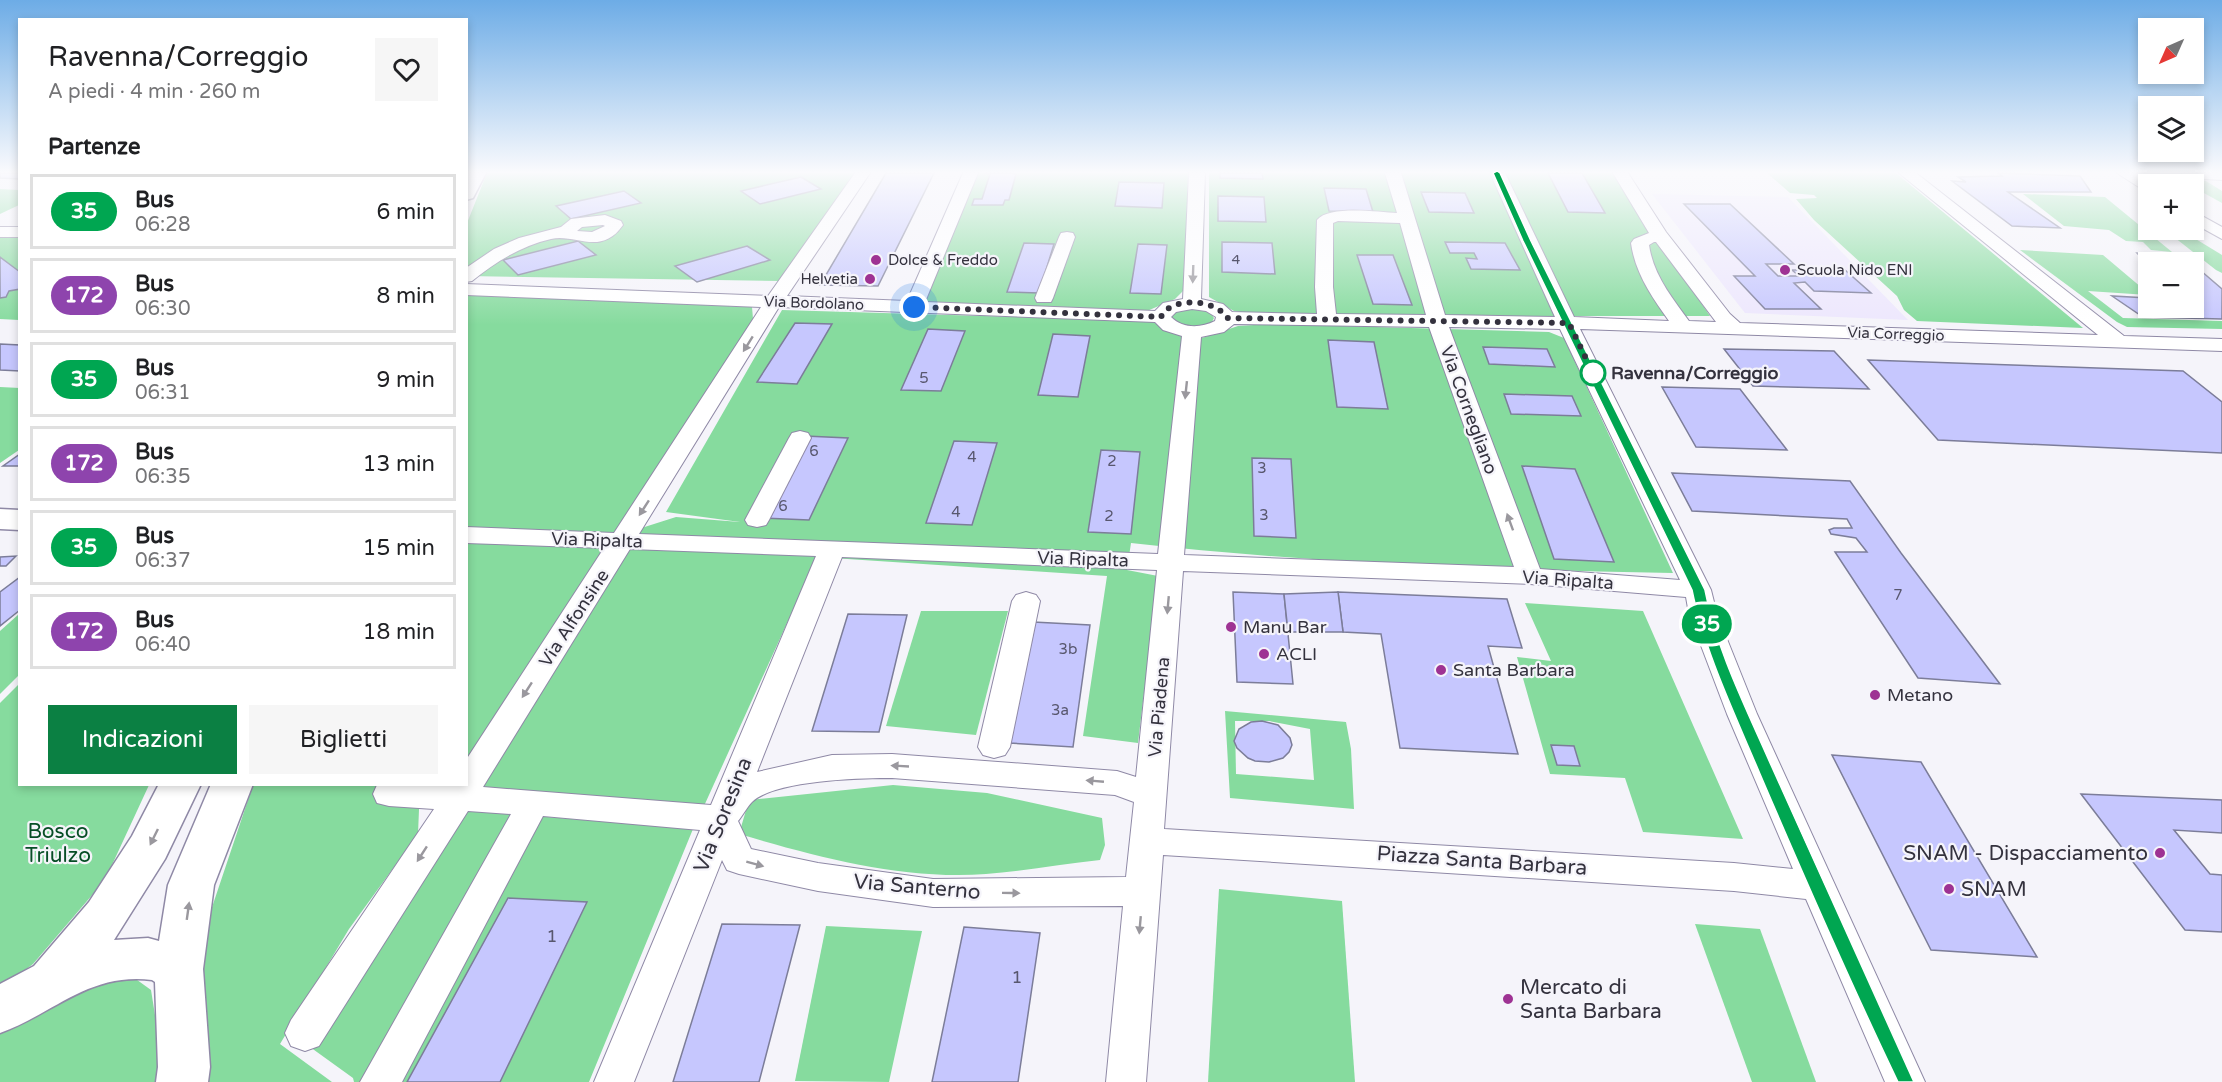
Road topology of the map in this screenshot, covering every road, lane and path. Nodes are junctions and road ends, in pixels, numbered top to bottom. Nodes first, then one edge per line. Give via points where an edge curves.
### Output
1 (827, 223) edge
2 (948, 223) edge
3 (1195, 223) edge
4 (1325, 223) edge
5 (1408, 223) edge
6 (1519, 223) edge
7 (1651, 223) edge
8 (1970, 223) edge
9 (2205, 223) edge
10 (566, 231) dead end
11 (0, 232) edge
12 (18, 232) edge
13 (2222, 234) edge
14 (1660, 236) junction
15 (1067, 237) dead end
16 (468, 276) edge
17 (468, 289) edge
18 (1044, 298) dead end
19 (774, 301) junction
20 (914, 307) junction
21 (1161, 317) junction
22 (1192, 318) junction
23 (1227, 318) junction
24 (1327, 319) junction
25 (1437, 321) junction
26 (1569, 323) junction
27 (1683, 327) junction
28 (1735, 328) junction
29 (1774, 330) junction
30 (2117, 340) junction
31 (2222, 345) edge
32 (1787, 346) dead end
33 (800, 438) dead end
34 (0, 502) edge
35 (18, 503) edge
36 (0, 519) edge
37 (18, 520) edge
38 (757, 520) dead end
39 (468, 535) edge
40 (623, 541) junction
41 (832, 549) junction
42 (1172, 562) junction
43 (1530, 576) junction
44 (1698, 590) junction
45 (1026, 601) dead end
46 (994, 747) dead end
47 (468, 784) edge
48 (179, 786) edge
49 (231, 786) edge
50 (467, 786) edge
51 (389, 794) dead end
52 (1151, 795) junction
53 (459, 798) junction
54 (534, 803) junction
55 (721, 819) junction
56 (1147, 841) junction
57 (1816, 886) junction
58 (1143, 891) junction
59 (179, 969) junction
60 (51, 982) junction
61 (0, 1011) edge
62 (305, 1033) dead end
63 (182, 1082) edge
64 (380, 1082) edge
65 (614, 1082) edge
66 (1126, 1082) edge
67 (1905, 1082) edge

1 - 19 street, Via Alfonsine
2 - 20 street
3 -> 22 street, Via Piadena
4 - 24 street
5 - 25 street, Via Cornegliano
6 - 26 street
7 - 14 street
8 - 30 street
9 - 13 street
10 - 16 street via 518,243
11 - 12 street
14 - 27 street via 1640,243 1640,255
14 - 28 street
15 - 18 street
17 - 19 street, Via Bordolano
19 - 20 street, Via Bordolano
19 -> 40 street, Via Alfonsine
20 - 21 street, Via Bordolano
21 - 22 street via 1167,325
21 - 22 street via 1170,307
22 - 23 street via 1217,328
22 - 23 street via 1215,307
22 -> 42 street, Via Piadena
23 - 24 street
24 - 25 street
25 - 26 street
43 -> 25 street, Via Cornegliano
26 - 27 street, Via Correggio
26 - 44 street
27 - 28 street, Via Correggio
28 - 29 street, Via Correggio
29 - 30 street, Via Correggio
29 - 32 street
30 - 31 street, Via Correggio
33 - 38 street
34 - 35 street
36 - 37 street
39 - 40 street, Via Ripalta
40 - 41 street, Via Ripalta
40 -> 47 street, Via Alfonsine
41 - 42 street, Via Ripalta
41 - 55 street, Via Soresina
42 - 43 street, Via Ripalta
42 -> 52 street, Via Piadena
43 - 44 street, Via Ripalta
44 - 57 street via 1703,614 1742,714
45 - 46 street
48 -> 60 street via 149,847 106,916
59 -> 49 street via 191,885
50 -> 53 street, Via Alfonsine
51 - 53 street
52 -> 55 street via 1117,783 892,766 832,767 773,779 742,792
52 - 56 street, Via Piadena
53 - 54 street
53 -> 62 street, Via Alfonsine
54 - 55 street
54 - 64 street
55 -> 58 street, Via Santerno via 739,860 819,877 933,893
55 - 65 street, Via Soresina
56 - 57 street, Piazza Santa Barbara via 1734,877
56 - 58 street, Via Piadena
57 - 67 street
58 -> 66 street, Via Piadena
59 - 60 street via 149,959 98,963
59 - 63 street
60 - 61 street

